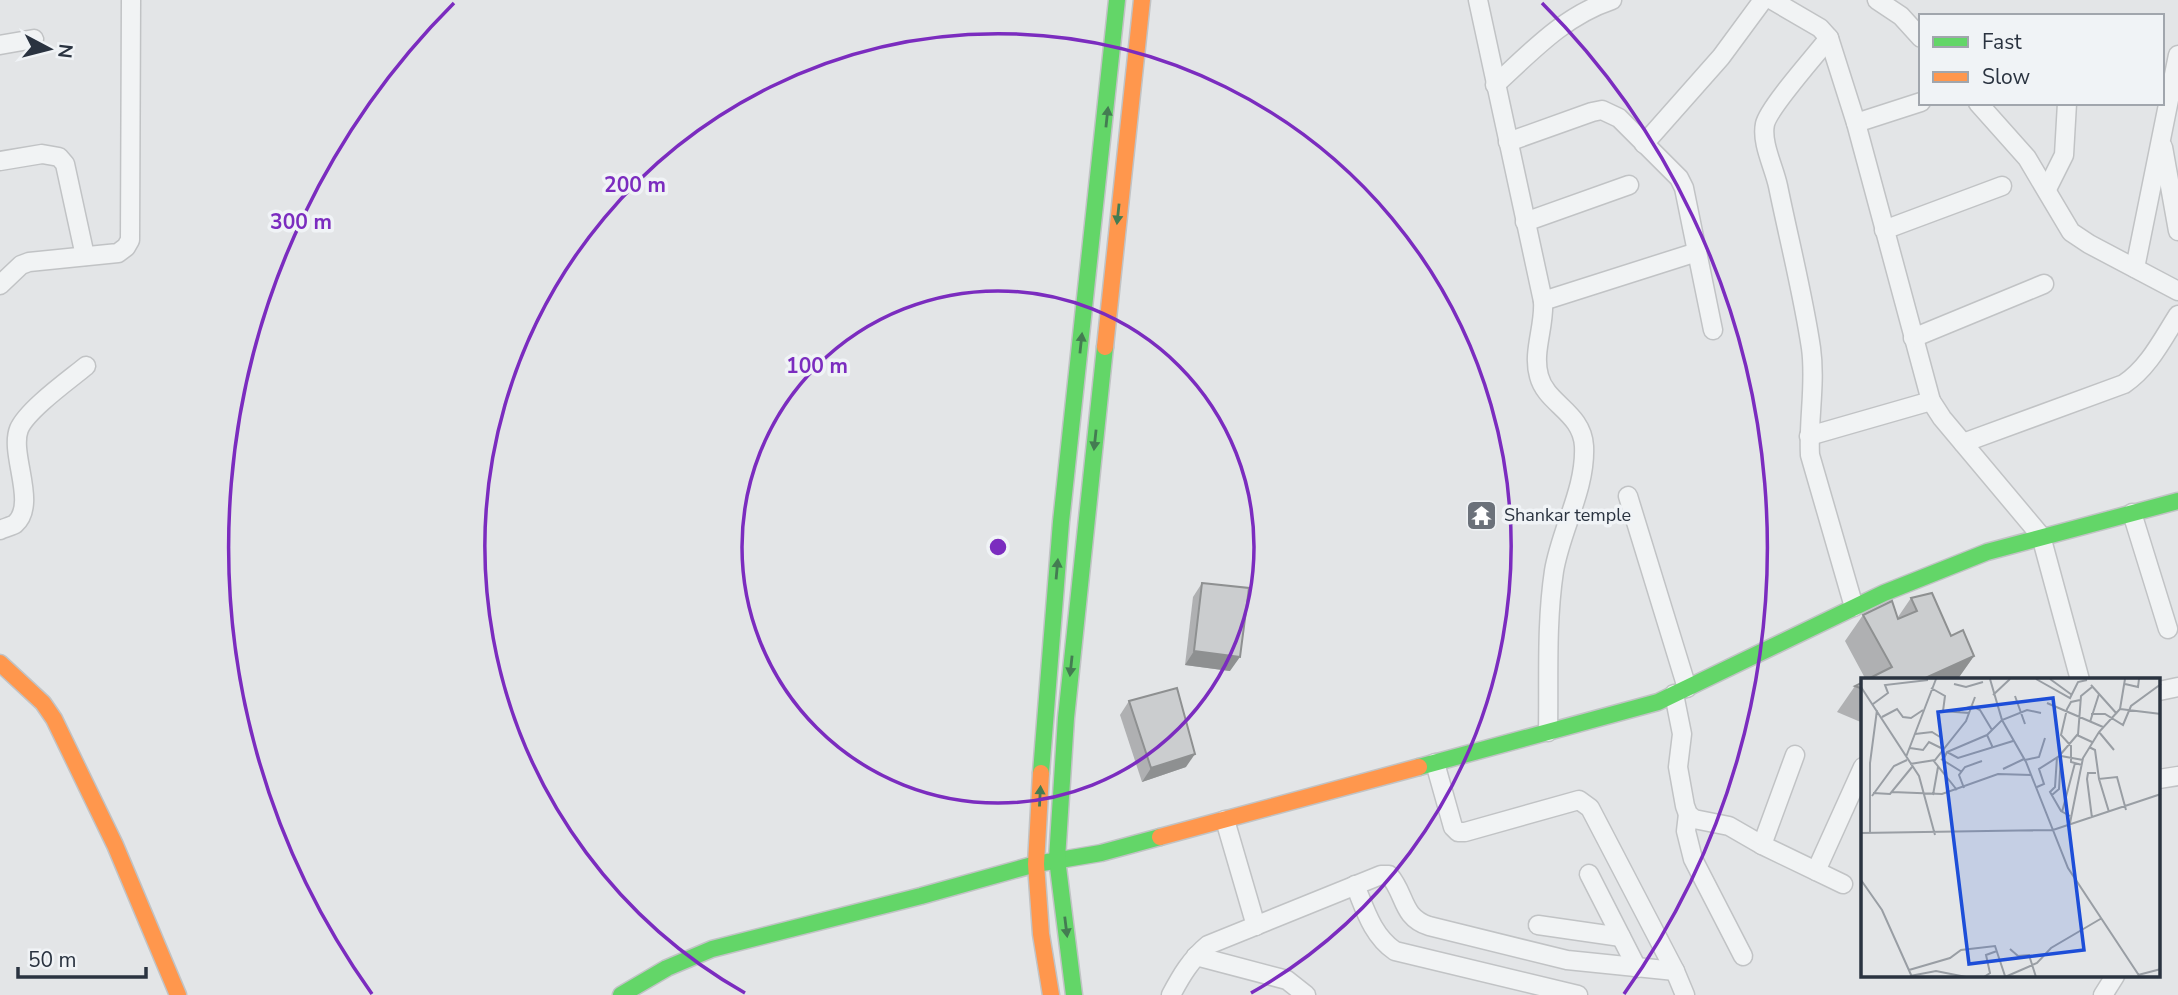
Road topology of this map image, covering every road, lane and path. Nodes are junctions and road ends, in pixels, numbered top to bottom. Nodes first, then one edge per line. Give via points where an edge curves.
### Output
1 (131, 0) edge
2 (1118, 0) edge
3 (1143, 0) edge
4 (1478, 0) edge
5 (1612, 0) edge
6 (1763, 0) edge
7 (1772, 0) edge
8 (1877, 0) edge
9 (1919, 36) edge
10 (1829, 38) junction
11 (34, 39) dead end
12 (0, 45) edge
13 (2178, 55) edge
14 (1495, 85) junction
15 (1919, 103) edge
16 (1980, 105) edge
17 (2067, 105) edge
18 (1856, 122) junction
19 (2161, 137) junction
20 (1508, 142) junction
21 (1644, 144) junction
22 (0, 161) edge
23 (1629, 185) dead end
24 (2002, 186) dead end
25 (2046, 189) junction
26 (1525, 222) junction
27 (1884, 230) junction
28 (2178, 231) edge
29 (1697, 252) junction
30 (85, 256) junction
31 (2135, 268) junction
32 (2044, 284) dead end
33 (0, 285) edge
34 (2178, 291) edge
35 (1543, 301) junction
36 (2178, 315) edge
37 (1713, 330) dead end
38 (1913, 338) junction
39 (86, 366) dead end
40 (1931, 401) junction
41 (1809, 436) junction
42 (1963, 443) junction
43 (1628, 496) dead end
44 (2178, 501) edge
45 (2132, 513) junction
46 (0, 530) edge
47 (2041, 536) junction
48 (2178, 598) edge
49 (2160, 603) junction
50 (1854, 607) junction
51 (2168, 628) dead end
52 (0, 663) edge
53 (2079, 678) edge
54 (2178, 687) edge
55 (1680, 691) junction
56 (2160, 691) edge
57 (1548, 732) junction
58 (1795, 755) dead end
59 (1435, 763) junction
60 (1861, 771) edge
61 (2178, 776) edge
62 (2160, 779) edge
63 (1688, 814) junction
64 (1225, 820) junction
65 (1762, 845) junction
66 (1057, 859) junction
67 (1036, 864) junction
68 (1816, 871) junction
69 (1589, 874) dead end
70 (1843, 884) dead end
71 (1355, 885) junction
72 (1538, 925) dead end
73 (1256, 926) junction
74 (1621, 937) junction
75 (1196, 956) junction
76 (1744, 956) dead end
77 (1637, 968) junction
78 (1675, 971) junction
79 (2114, 978) edge
80 (1051, 994) edge
81 (178, 995) edge
82 (621, 995) edge
83 (1067, 995) edge
84 (1074, 995) edge
85 (1171, 995) edge
86 (1307, 995) edge
87 (1578, 995) edge
88 (1685, 995) edge
89 (2103, 995) edge

1 - 30 street via 130,240 118,253
67 -> 2 street via 1061,522
3 -> 66 street via 1066,718
4 - 14 street
5 - 14 street via 1564,23
6 - 21 street via 1721,57
7 - 10 street
8 - 9 street
10 - 18 street
10 - 41 street via 1771,111 1764,128 1811,349
11 - 12 street
13 - 19 street
14 - 20 street
15 - 18 street
16 - 25 street
17 - 25 street via 2064,155
18 - 27 street
19 - 28 street
19 - 31 street
20 - 21 street via 1602,110 1619,118
20 - 26 street
21 - 29 street via 1684,188
22 - 30 street via 42,154 59,157 65,164
23 - 26 street
24 - 27 street
25 - 31 street via 2071,232
26 - 35 street
27 - 38 street
29 - 35 street
29 - 37 street
30 - 33 street via 21,265
31 - 34 street
32 - 38 street
35 - 57 street via 1538,374 1543,387 1572,415 1584,444 1578,487 1554,571
36 - 42 street via 2150,359 2124,384
38 - 40 street
39 - 46 street via 24,419 16,443 22,513 15,524
40 - 41 street
40 - 42 street
41 - 50 street via 1810,455
42 - 47 street
43 - 55 street
44 - 45 street
45 - 47 street
45 - 49 street
47 - 50 street via 1987,552
47 - 53 street
48 - 49 street
49 - 51 street
50 - 55 street
52 - 81 street via 54,719 115,845
54 - 56 street
55 - 57 street via 1658,702
55 - 63 street via 1678,767
57 - 59 street
58 - 65 street
59 - 64 street
59 - 78 street via 1458,832 1579,800 1590,807
60 - 68 street
61 - 62 street
63 - 65 street via 1729,826
63 - 76 street via 1686,831 1693,859
64 - 66 street via 1101,853
64 - 73 street
65 - 68 street
66 - 67 street
66 -> 84 street
67 - 80 street
67 - 82 street via 712,949
68 - 70 street
69 - 74 street
71 - 73 street
71 - 77 street via 1389,875 1418,923 1537,954
71 - 87 street via 1375,932 1395,951
72 - 74 street
73 - 75 street via 1208,945
74 - 77 street
75 - 85 street
75 - 86 street via 1287,980
77 - 78 street
78 - 88 street
79 - 89 street
80 - 83 street

